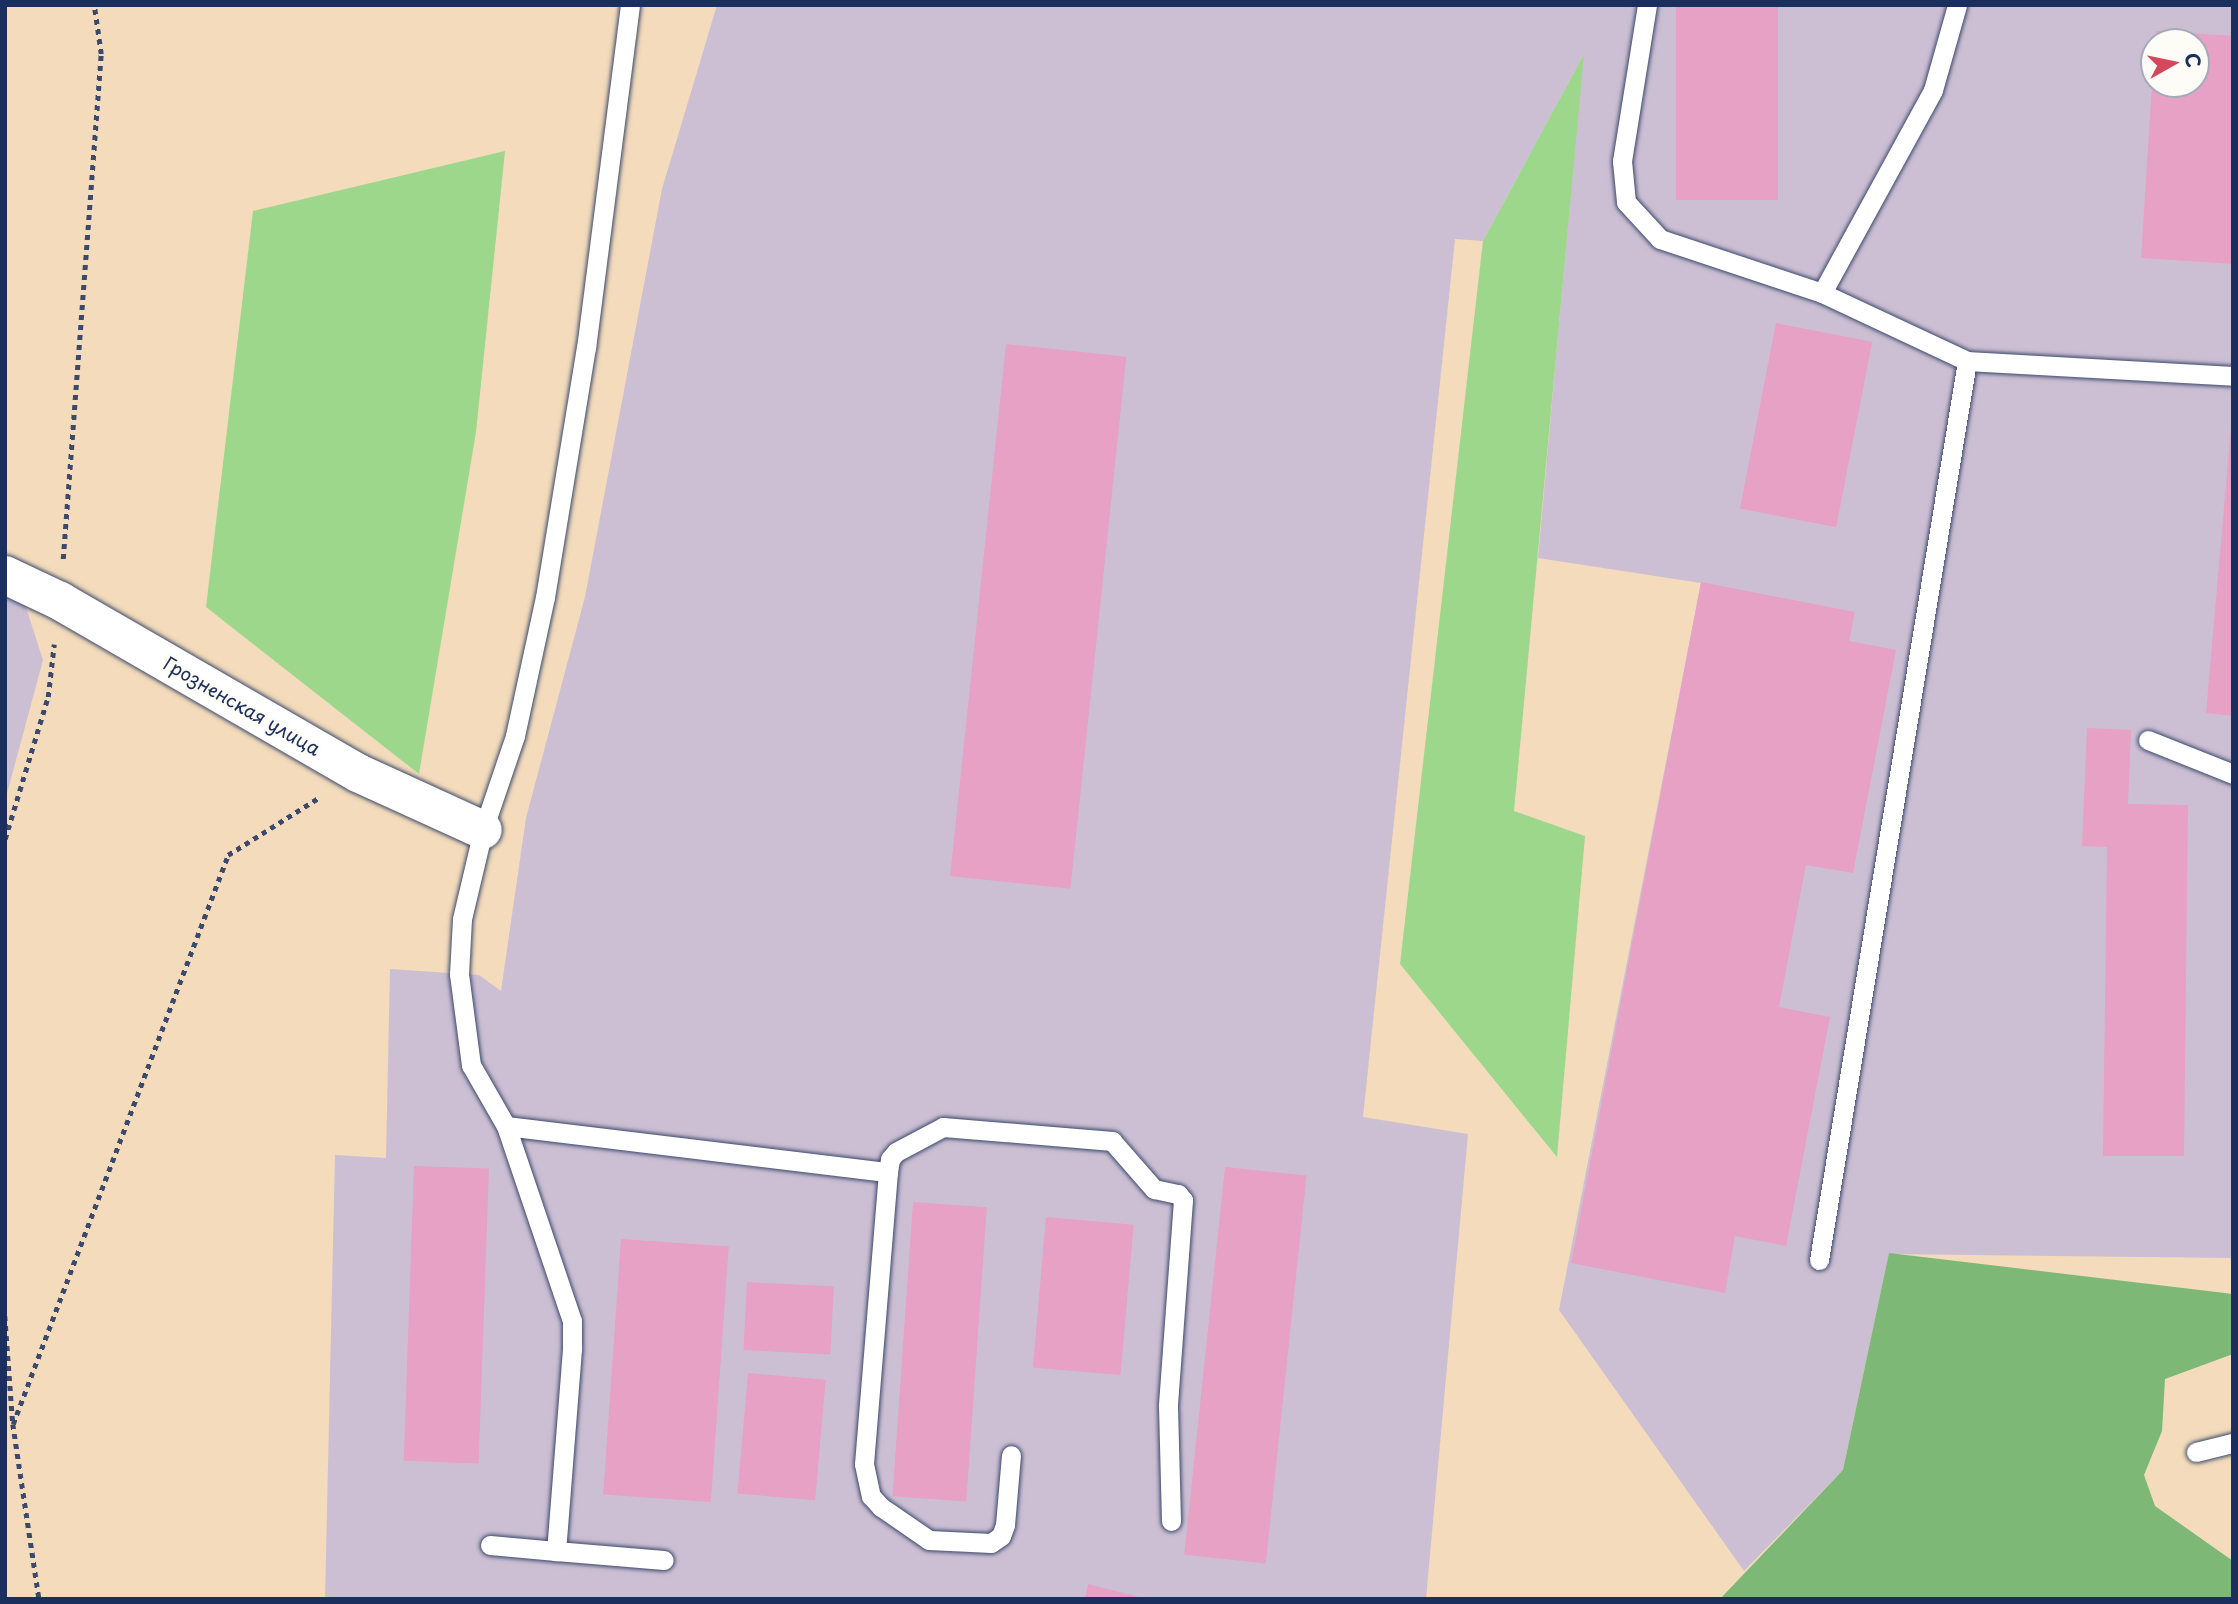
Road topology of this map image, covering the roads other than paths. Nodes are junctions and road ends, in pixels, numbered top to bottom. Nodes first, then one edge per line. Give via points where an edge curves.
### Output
1 (630, 5) edge
2 (1647, 5) edge
3 (1957, 5) edge
4 (1822, 293) junction
5 (1967, 361) junction
6 (2233, 376) edge
7 (5, 575) edge
8 (2148, 740) dead end
9 (2233, 774) edge
10 (483, 830) junction
11 (506, 1126) junction
12 (888, 1172) junction
13 (1819, 1260) dead end
14 (2233, 1443) edge
15 (2196, 1452) dead end
16 (1011, 1455) dead end
17 (1171, 1521) dead end
18 (490, 1545) dead end
19 (556, 1551) junction
20 (664, 1560) dead end

1 - 10 lane via 586,348 545,597 515,736
2 - 4 lane via 1622,161 1626,202 1660,239
3 - 4 lane via 1933,90
4 - 5 lane
5 - 6 lane
5 - 13 lane
7 - 10 street, Грозненская улица via 60,601 358,773
8 - 9 lane
10 - 11 lane via 463,919 459,974 471,1065
11 - 12 lane
11 - 19 lane via 572,1321
12 - 16 lane via 864,1465 871,1496 929,1540 991,1543 1005,1525
12 - 17 lane via 896,1152 943,1127 1112,1141 1154,1189 1178,1194 1184,1211 1168,1406
14 - 15 lane
18 - 19 lane
19 - 20 lane

